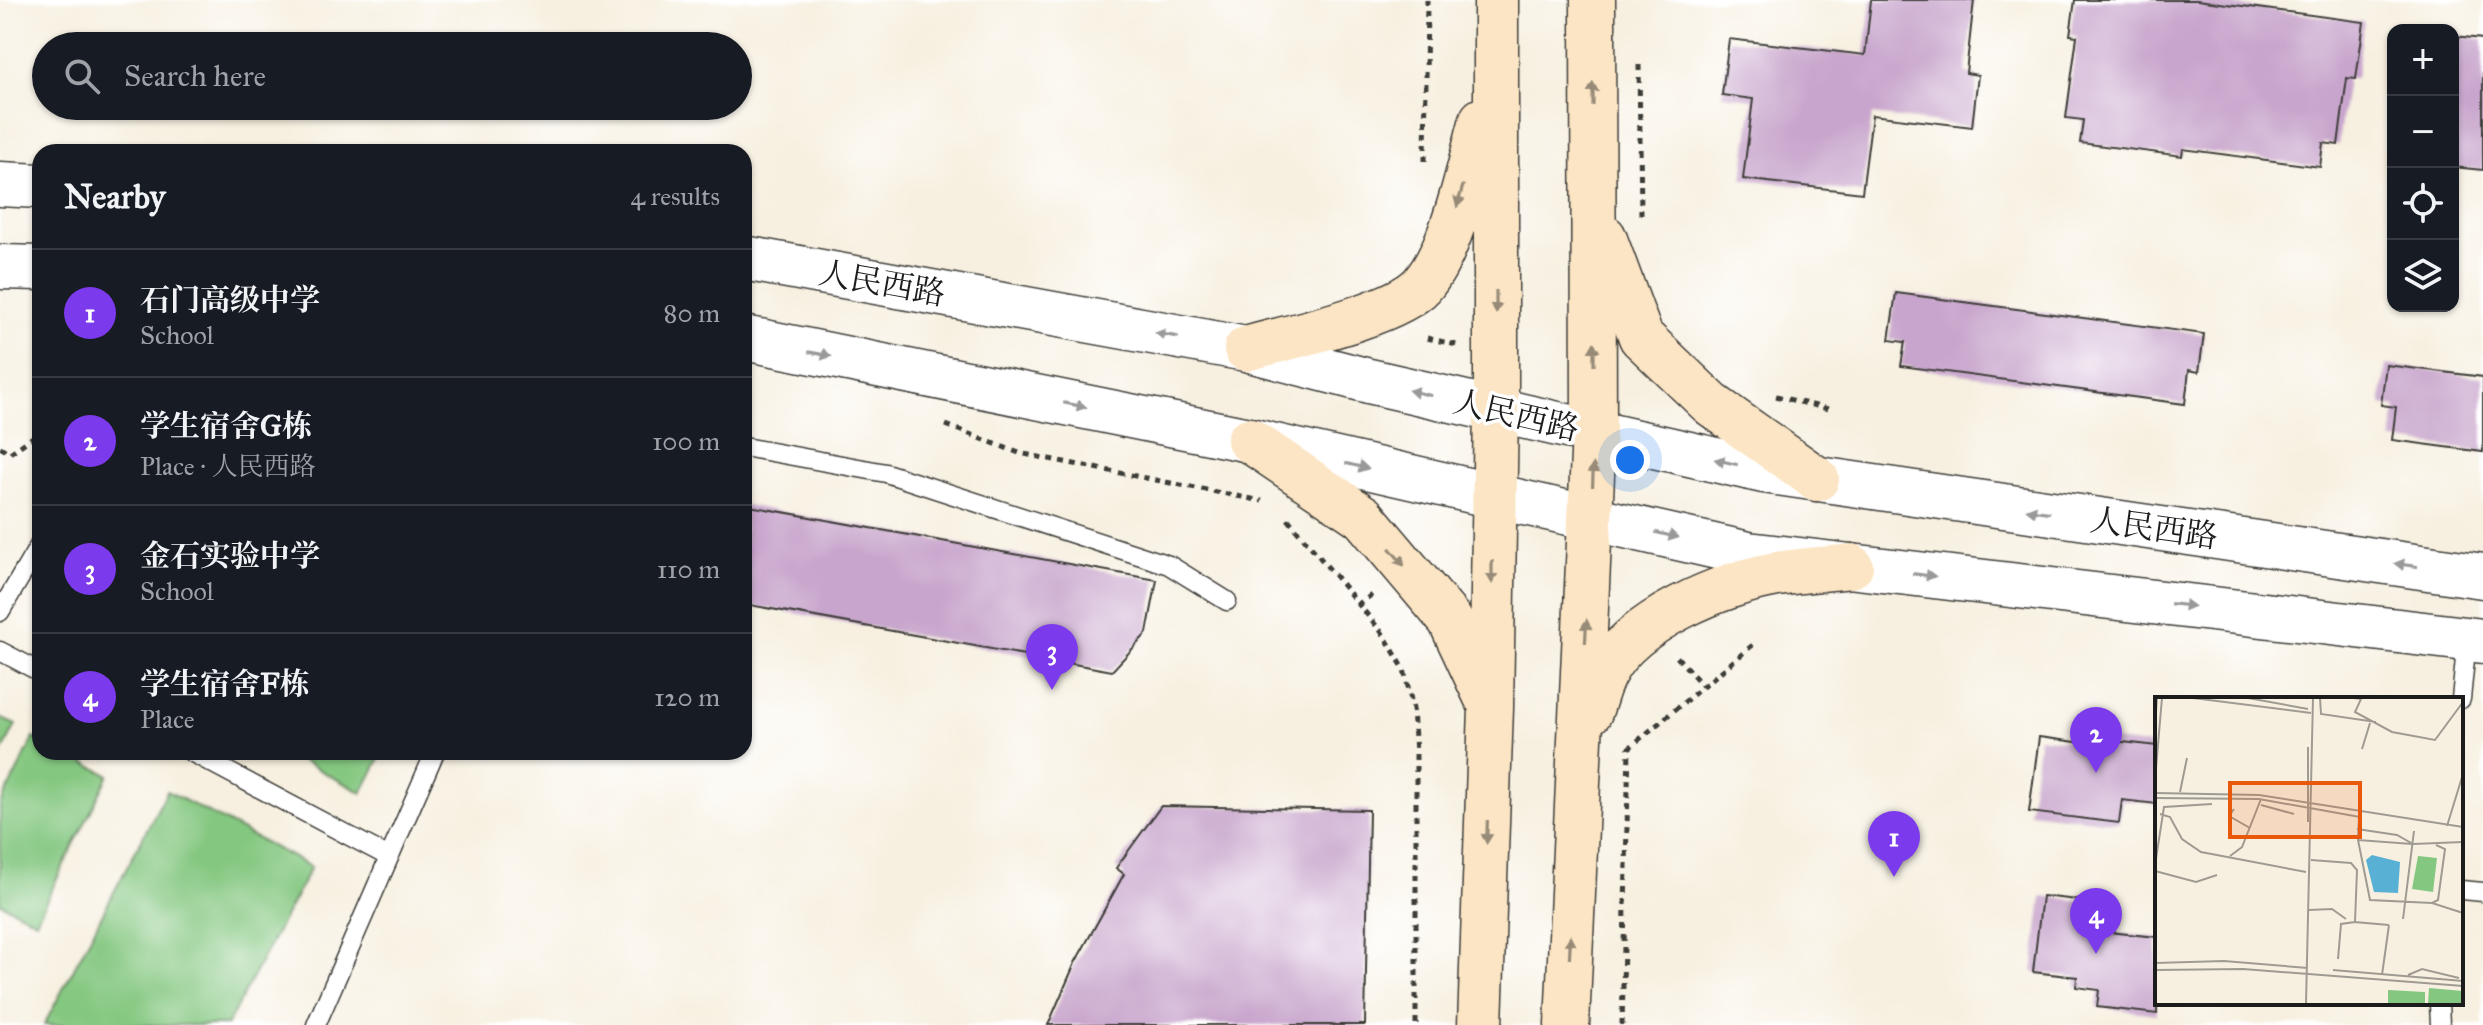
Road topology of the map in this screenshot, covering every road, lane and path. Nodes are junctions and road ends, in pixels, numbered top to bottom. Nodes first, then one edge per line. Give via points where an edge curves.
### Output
1 (1427, 0) edge
2 (1496, 0) edge
3 (1593, 0) edge
4 (1639, 58) dead end
5 (1496, 67) junction
6 (1425, 166) dead end
7 (0, 184) edge
8 (32, 186) edge
9 (1594, 211) junction
10 (1641, 221) dead end
11 (752, 259) edge
12 (0, 267) edge
13 (32, 268) edge
14 (1421, 327) dead end
15 (752, 340) edge
16 (1457, 346) dead end
17 (1246, 349) junction
18 (1772, 395) dead end
19 (1828, 409) dead end
20 (1496, 410) junction
21 (945, 424) dead end
22 (1594, 432) junction
23 (32, 438) edge
24 (1249, 440) junction
25 (0, 447) edge
26 (752, 448) edge
27 (1817, 479) junction
28 (1493, 494) junction
29 (1275, 503) dead end
30 (1284, 515) dead end
31 (1591, 518) junction
32 (32, 558) edge
33 (1851, 566) junction
34 (2483, 576) edge
35 (1227, 601) dead end
36 (0, 612) edge
37 (2475, 640) edge
38 (1754, 644) dead end
39 (0, 651) edge
40 (1676, 655) dead end
41 (32, 668) edge
42 (1703, 686) junction
43 (2461, 697) edge
44 (1491, 708) junction
45 (1581, 737) junction
46 (206, 760) edge
47 (431, 760) edge
48 (389, 857) junction
49 (2463, 890) edge
50 (2483, 892) edge
51 (2439, 1005) edge
52 (316, 1025) edge
53 (1416, 1025) edge
54 (1480, 1025) edge
55 (1567, 1025) edge
56 (1622, 1025) edge
57 (2440, 1025) edge

1 - 6 path
2 - 5 main road
9 -> 3 main road
4 - 10 path
5 -> 17 main road via 1444,253 1421,287 1388,308
5 -> 20 main road
7 - 8 street
22 -> 9 main road
9 - 27 main road via 1641,337 1711,404
17 -> 11 street, 人民西路
12 - 13 street
14 - 16 path via 1427,338
15 -> 24 street
20 -> 17 street, 人民西路
18 - 19 path
20 - 22 street, 人民西路
20 - 28 main road
21 - 29 path via 1019,453
27 -> 22 street, 人民西路
31 -> 22 main road
23 - 25 path via 10,453
24 -> 28 street
24 -> 44 main road via 1363,517 1450,620
26 - 35 lane via 886,473 1169,565
34 -> 27 street, 人民西路
28 - 31 street
28 -> 44 main road
30 - 53 path via 1384,635 1404,669 1416,753
31 -> 33 street via 1748,554
45 -> 31 main road
32 - 36 lane
33 -> 37 street
33 - 45 main road via 1776,574 1668,612 1631,641 1605,671
37 - 43 lane
38 - 42 path
39 - 41 lane
40 - 42 path
42 - 56 path via 1629,748
44 -> 54 main road
55 -> 45 main road
46 - 48 lane
47 - 48 lane
48 - 52 lane
49 - 50 lane
51 - 57 lane

